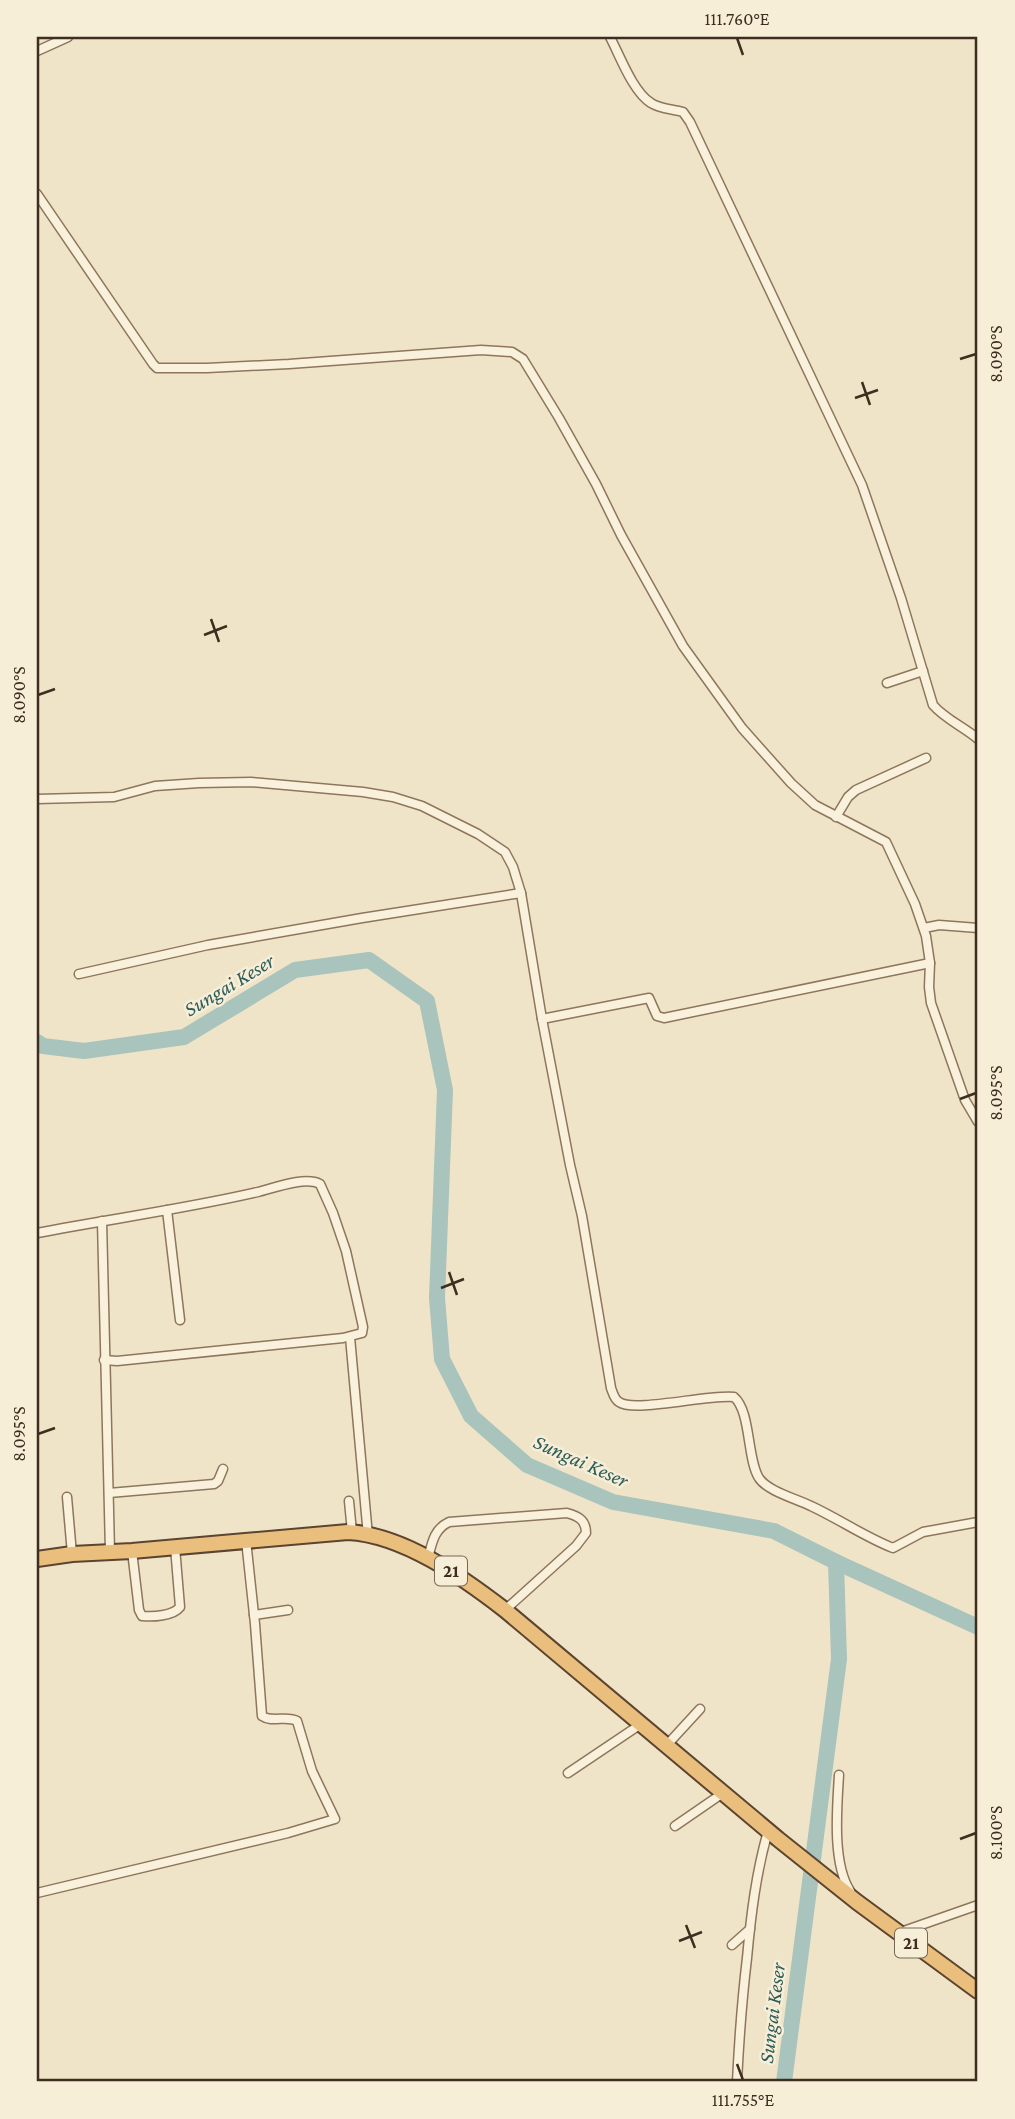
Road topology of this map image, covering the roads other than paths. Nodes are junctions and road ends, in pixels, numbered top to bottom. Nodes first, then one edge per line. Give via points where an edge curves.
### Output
1 (68, 37) edge
2 (610, 37) edge
3 (37, 51) edge
4 (37, 194) edge
5 (923, 671) junction
6 (887, 683) dead end
7 (978, 739) edge
8 (926, 758) dead end
9 (37, 799) edge
10 (836, 817) junction
11 (521, 893) junction
12 (924, 928) junction
13 (978, 928) edge
14 (928, 963) junction
15 (79, 974) dead end
16 (542, 1019) junction
17 (978, 1122) edge
18 (167, 1210) junction
19 (102, 1221) junction
20 (37, 1233) edge
21 (180, 1320) dead end
22 (350, 1337) junction
23 (104, 1360) junction
24 (223, 1469) dead end
25 (109, 1493) junction
26 (67, 1497) dead end
27 (349, 1501) dead end
28 (978, 1522) edge
29 (352, 1532) junction
30 (368, 1536) junction
31 (246, 1540) junction
32 (175, 1547) junction
33 (132, 1551) junction
34 (110, 1552) junction
35 (72, 1554) junction
36 (428, 1558) junction
37 (37, 1559) edge
38 (288, 1610) dead end
39 (505, 1610) junction
40 (254, 1615) junction
41 (700, 1709) dead end
42 (641, 1724) junction
43 (666, 1746) junction
44 (568, 1773) dead end
45 (839, 1775) dead end
46 (723, 1793) junction
47 (675, 1826) dead end
48 (773, 1835) junction
49 (37, 1893) edge
50 (851, 1898) junction
51 (978, 1905) edge
52 (750, 1929) junction
53 (898, 1933) junction
54 (732, 1945) dead end
55 (978, 1991) edge
56 (737, 2082) edge

1 - 3 street
2 - 5 street via 638,92 657,106 683,112 718,180 862,485
4 - 10 street via 157,368 481,350 512,352 523,359 683,646 773,763 815,805
5 - 6 street
5 - 7 street via 937,710
8 - 10 street via 856,790
9 - 11 street via 114,797 167,784 251,782 393,797 422,806 500,848 509,858
10 - 12 street via 886,842
11 - 15 street via 208,945
11 - 16 street
12 - 13 street
12 - 14 street
14 - 16 street via 664,1018 657,1016 649,998
14 - 17 street via 931,1003 965,1100
16 - 28 street via 615,1399 622,1404 651,1405 734,1396 760,1481 893,1548 923,1532
18 - 19 street
18 - 21 street
18 - 22 street via 318,1182 346,1251 363,1327 362,1334
19 - 20 street
19 - 23 street
22 - 23 street
22 - 30 street
23 - 25 street
24 - 25 street via 214,1485
25 - 34 street
26 - 35 street
27 - 29 street
29 - 30 highway, 21
29 - 31 highway, 21
30 - 36 highway, 21
31 - 32 highway, 21
31 - 40 street
32 - 33 highway, 21
32 - 33 street via 180,1607 174,1613 147,1617 139,1610
33 - 34 highway, 21
34 - 35 highway, 21
35 - 37 highway, 21
36 - 39 highway, 21
36 - 39 street via 436,1532 449,1522 567,1513 582,1520 586,1533 576,1546
38 - 40 street
39 - 42 highway, 21
40 - 49 street via 262,1716 297,1721 312,1771 335,1819
41 - 43 street
42 - 43 highway, 21
42 - 44 street
43 - 46 highway, 21
45 - 50 street via 836,1821 841,1869
46 - 47 street
46 - 48 highway, 21
48 - 50 highway, 21
48 - 52 street via 760,1859
50 - 53 highway, 21
51 - 53 street
52 - 54 street
52 - 56 street
53 - 55 highway, 21

